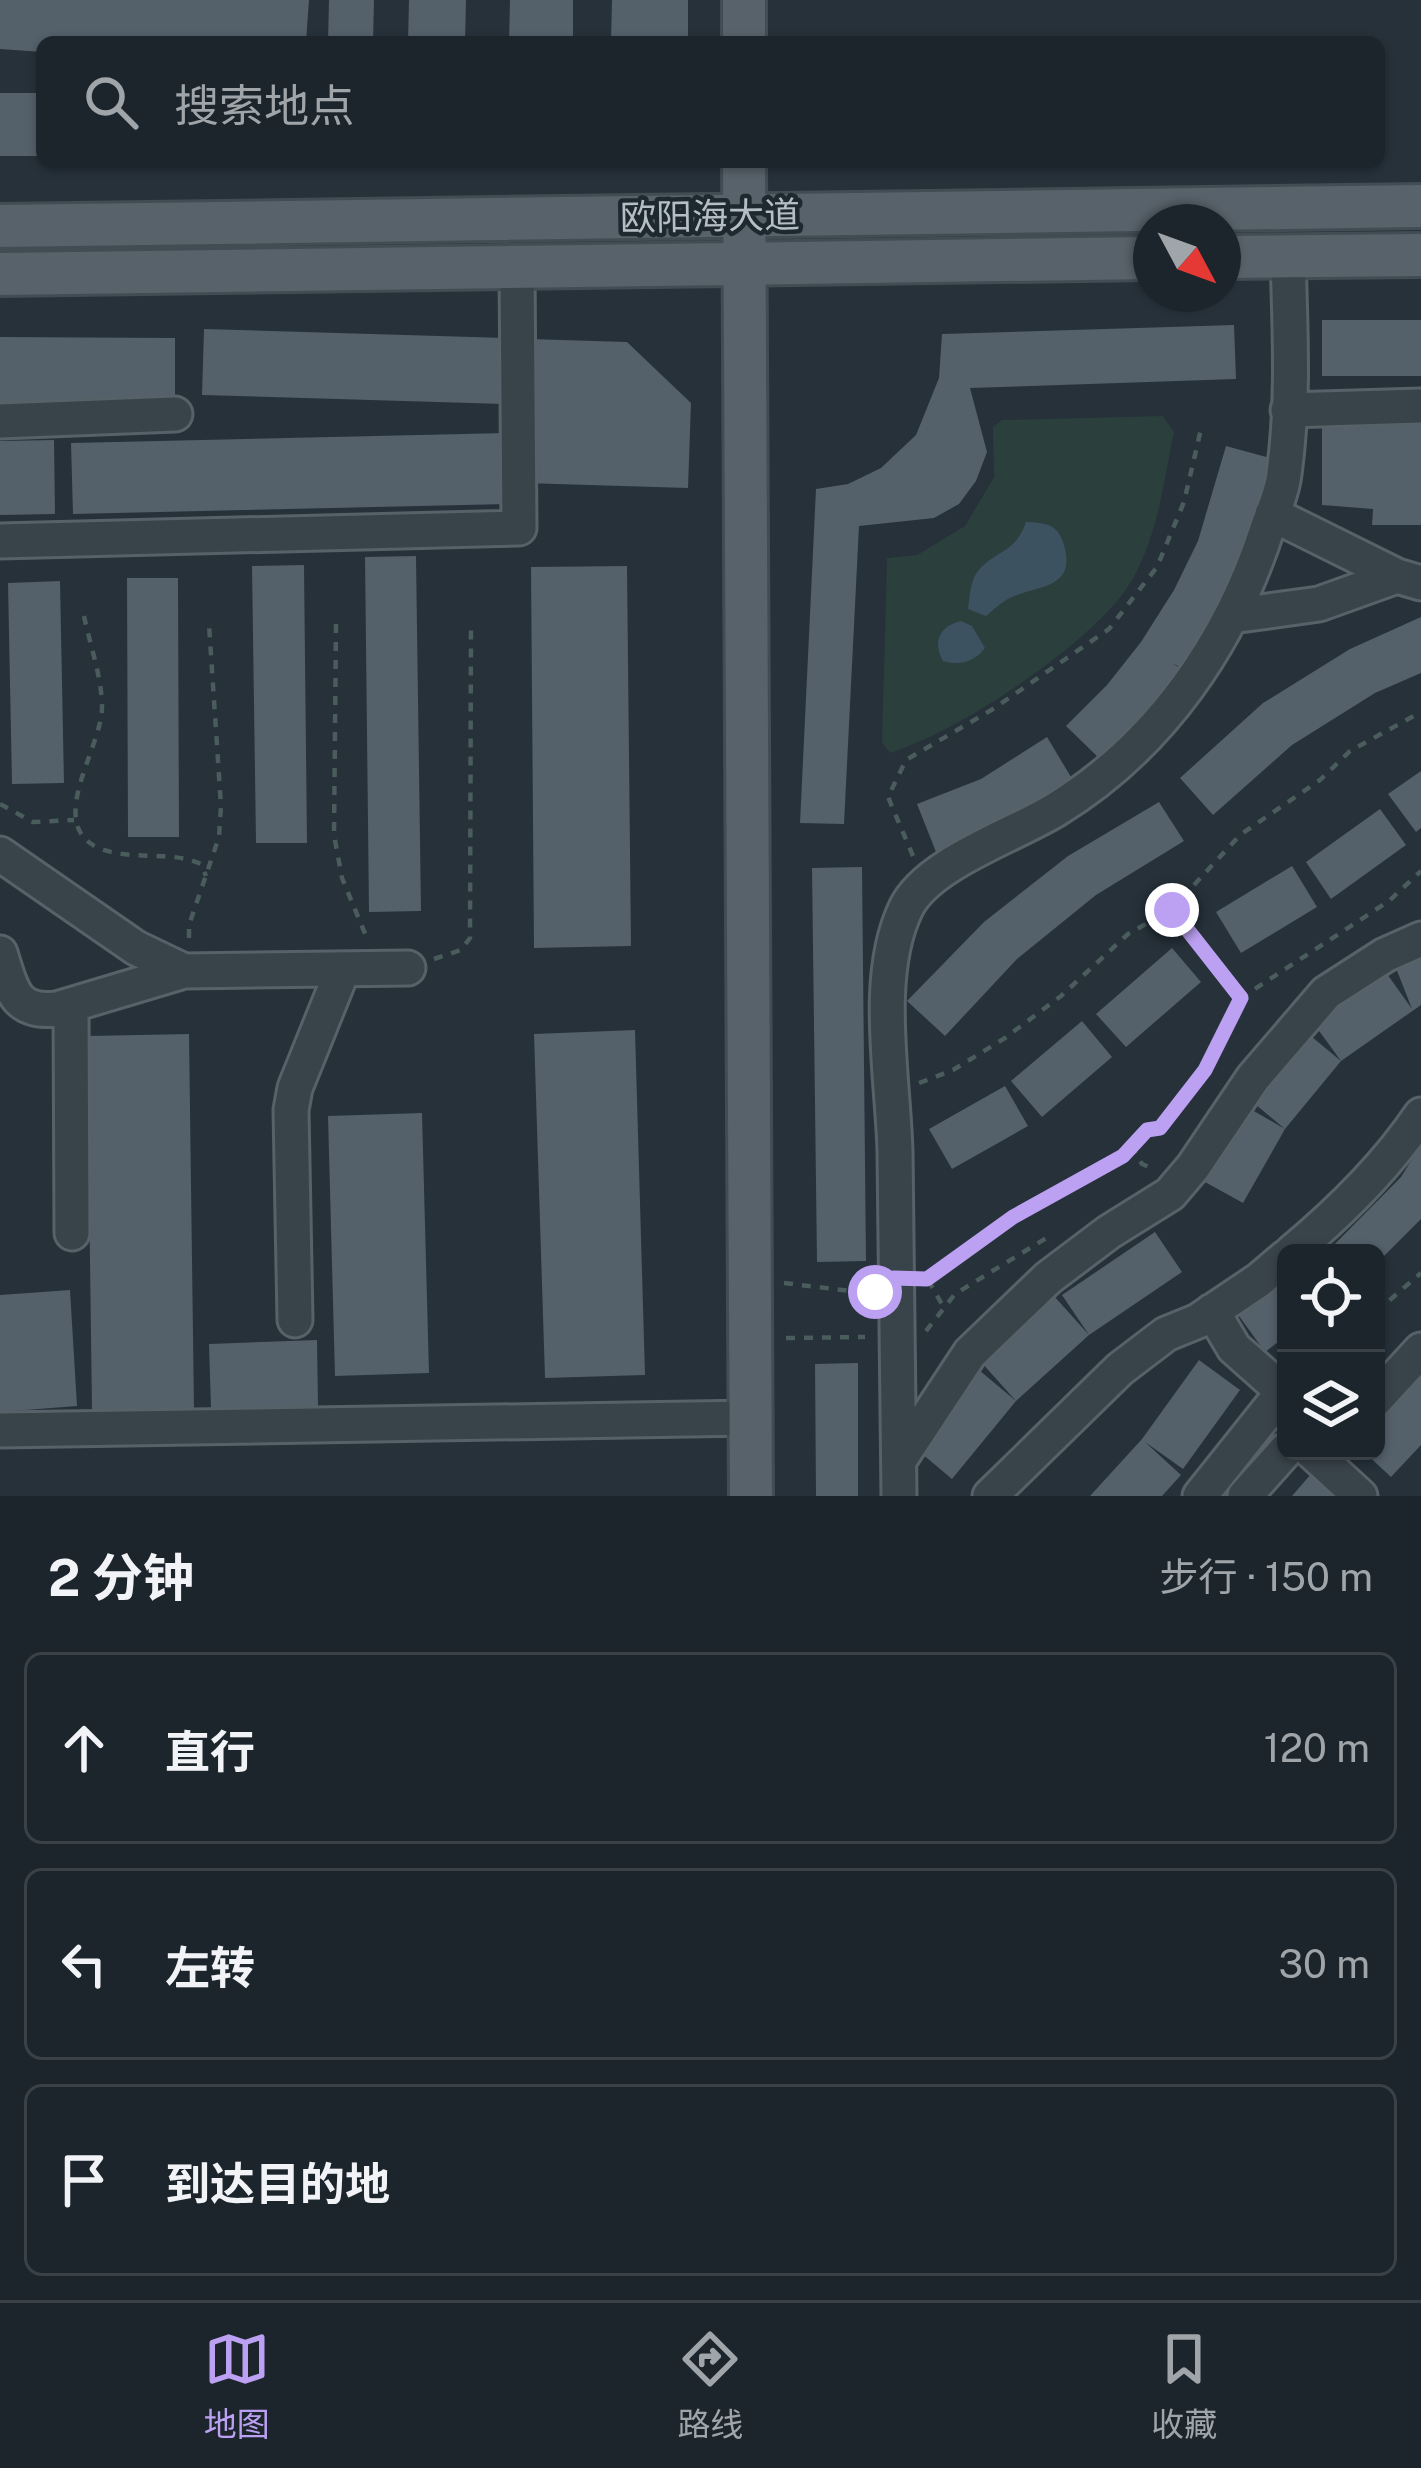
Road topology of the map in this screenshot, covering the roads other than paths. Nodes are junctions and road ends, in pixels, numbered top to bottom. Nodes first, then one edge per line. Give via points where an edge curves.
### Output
1 (744, 0) edge
2 (744, 36) edge
3 (744, 168) edge
4 (1421, 206) edge
5 (745, 215) junction
6 (0, 226) edge
7 (1421, 254) edge
8 (1288, 256) junction
9 (1241, 257) edge
10 (1133, 258) edge
11 (745, 264) junction
12 (517, 267) junction
13 (0, 274) edge
14 (1421, 406) edge
15 (1288, 410) junction
16 (175, 414) dead end
17 (0, 421) edge
18 (1272, 514) junction
19 (0, 541) edge
20 (1409, 579) edge
21 (1232, 616) junction
22 (0, 854) edge
23 (1421, 938) edge
24 (0, 953) edge
25 (356, 968) junction
26 (408, 968) road end
27 (187, 971) junction
28 (71, 1005) junction
29 (1421, 1115) edge
30 (72, 1233) dead end
31 (1301, 1244) edge
32 (1277, 1263) edge
33 (1212, 1311) junction
34 (295, 1320) dead end
35 (1421, 1350) edge
36 (1277, 1386) edge
37 (1385, 1389) edge
38 (1277, 1403) edge
39 (751, 1418) junction
40 (0, 1430) edge
41 (1277, 1460) edge
42 (1321, 1460) edge
43 (899, 1479) edge
44 (752, 1496) edge
45 (990, 1496) edge
46 (1201, 1496) edge
47 (1245, 1496) edge
48 (1360, 1496) edge

1 - 2 main road
3 - 5 main road
4 - 5 main road, 欧阳海大道
5 - 6 main road, 欧阳海大道
5 - 11 main road
7 - 8 main road
8 - 9 main road
8 - 15 street
10 - 11 main road, 欧阳海大道
11 - 12 main road, 欧阳海大道
11 - 39 main road
12 - 13 main road, 欧阳海大道
12 - 19 street via 518,528
14 - 15 street
15 - 18 street via 1284,478
16 - 17 street
18 - 20 street
18 - 21 street
20 - 21 street via 1319,604
21 - 43 street via 1203,670 1148,734 1083,793 924,882 896,929 887,977
22 - 27 street via 136,948
23 - 43 street via 1325,993 1170,1194 1048,1278 970,1353
24 - 28 street via 11,991 26,1006
25 - 26 street
25 - 27 street
25 - 34 street via 291,1110
27 - 28 street
28 - 30 street
29 - 31 street
32 - 33 street
33 - 36 street via 1234,1348
33 - 45 street via 1120,1369
35 - 37 street
38 - 46 street
39 - 40 street
39 - 44 main road
41 - 47 street
42 - 48 street

